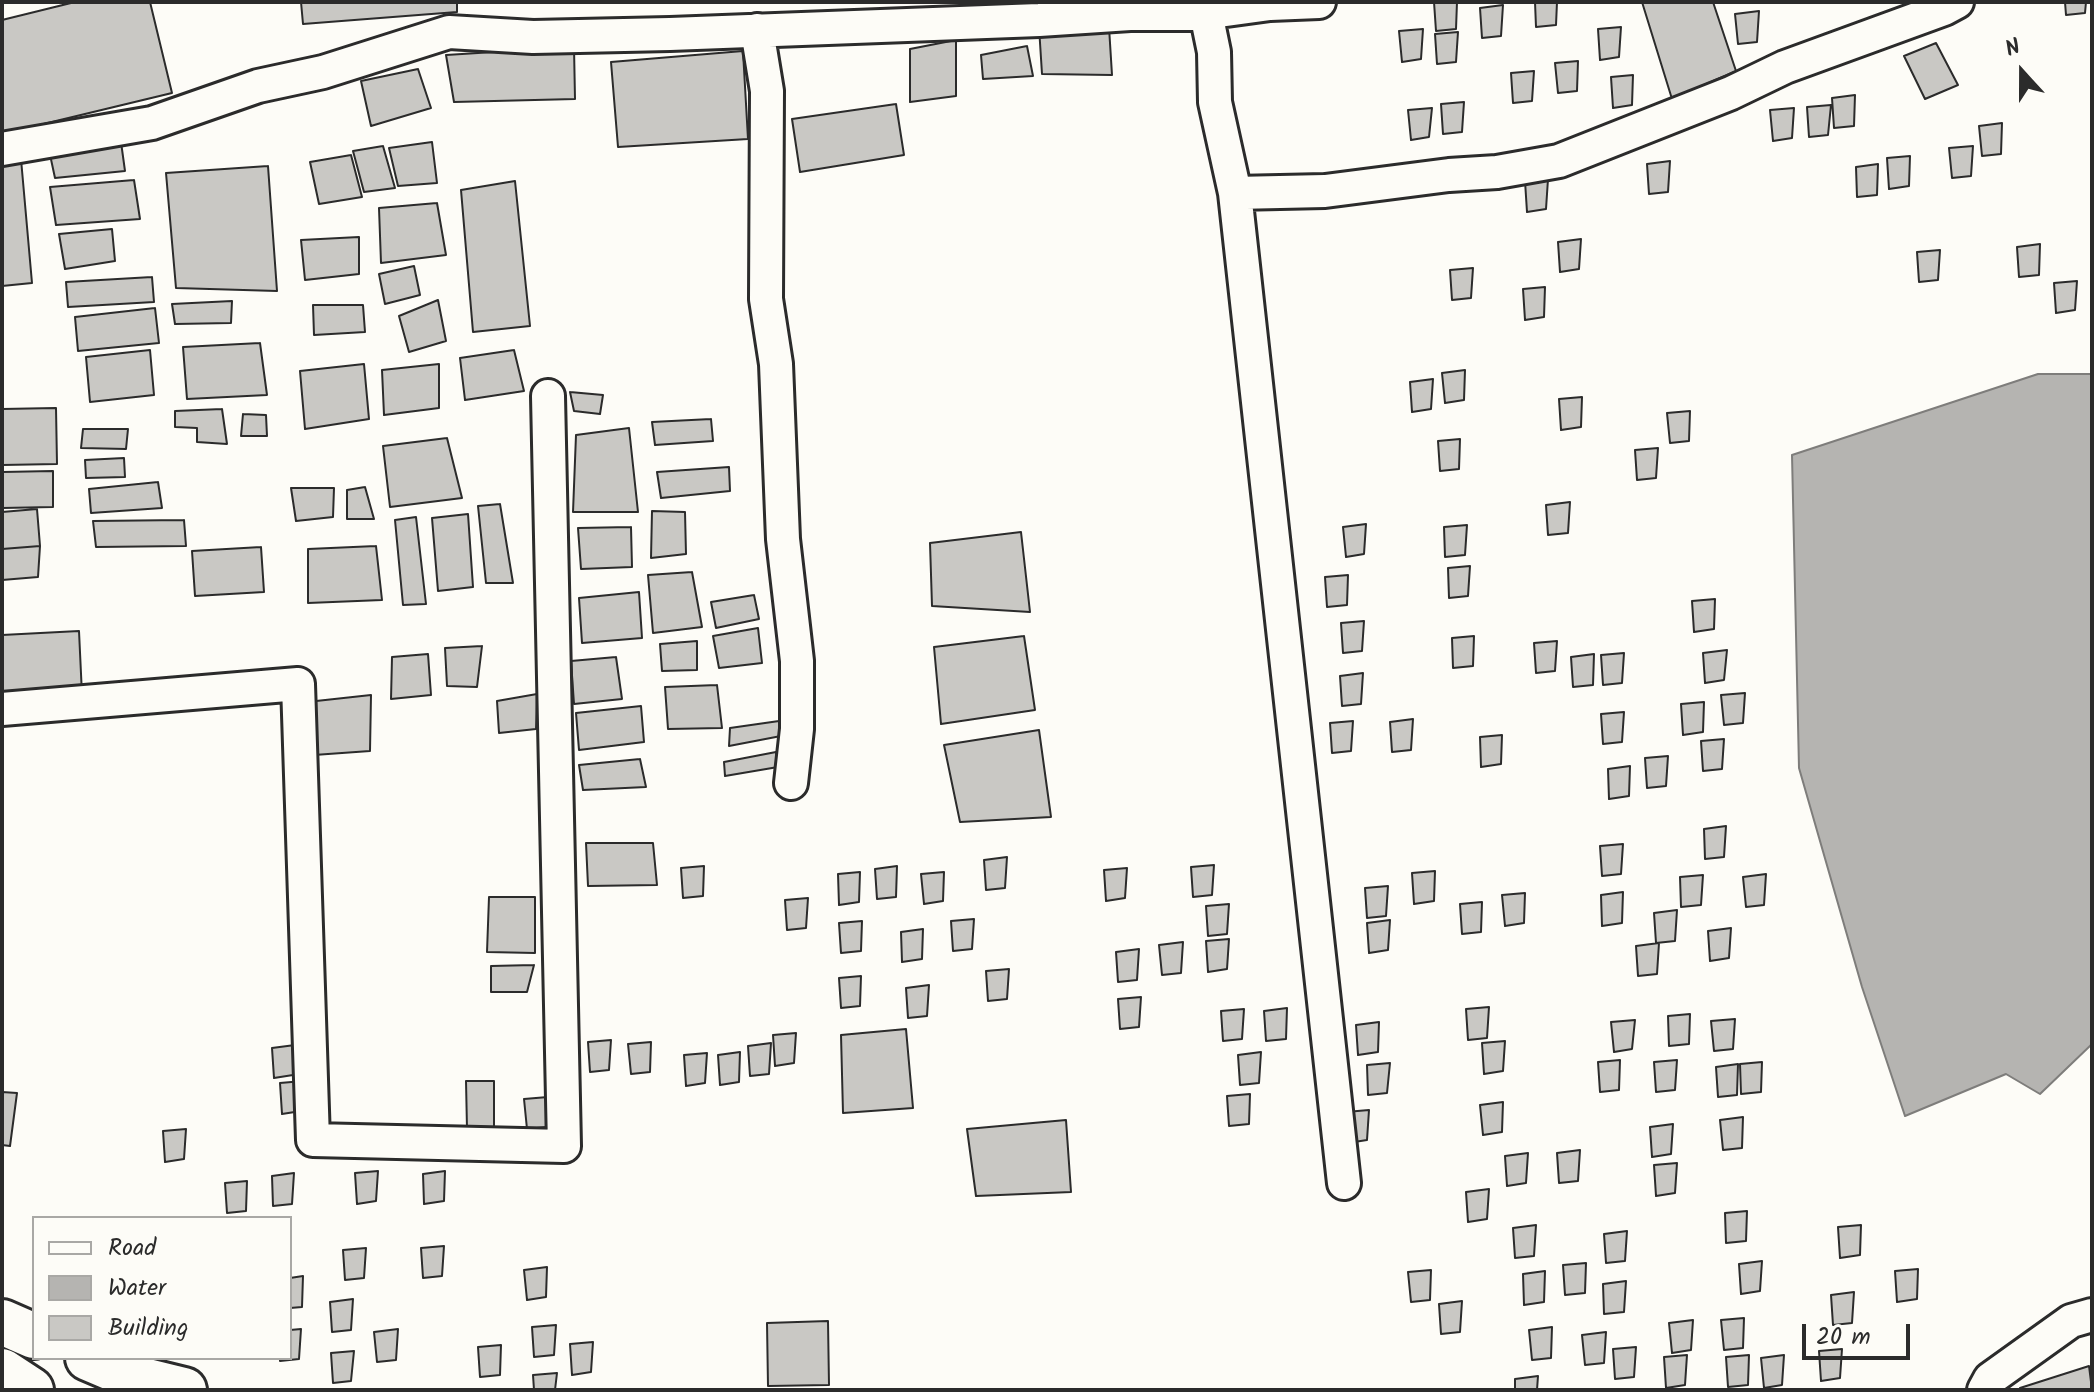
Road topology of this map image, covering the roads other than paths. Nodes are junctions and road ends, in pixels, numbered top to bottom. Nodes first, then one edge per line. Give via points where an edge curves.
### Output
1 (1319, 2) edge
2 (1957, 2) edge
3 (1208, 8) edge
4 (757, 30) junction
5 (2, 149) edge
6 (1235, 193) junction
7 (548, 396) dead end
8 (2, 709) edge
9 (791, 783) dead end
10 (1344, 1183) dead end
11 (2092, 1315) edge
12 (2, 1322) edge
13 (32, 1335) edge
14 (93, 1360) edge
15 (2, 1371) edge
16 (31, 1390) edge
17 (184, 1390) edge
18 (1984, 1390) edge

1 - 3 street
2 - 6 street via 1559,161 1325,191
3 - 4 street
3 - 6 street via 1215,102
4 - 5 street via 533,37 449,32 323,72 258,86 152,123
4 - 9 street via 767,91 766,299 776,364 783,539 797,661
6 - 10 street
7 - 8 street via 564,1146 313,1140 298,684
11 - 18 street via 2071,1321 1990,1379
12 - 13 main road
14 - 17 main road
15 - 16 main road

